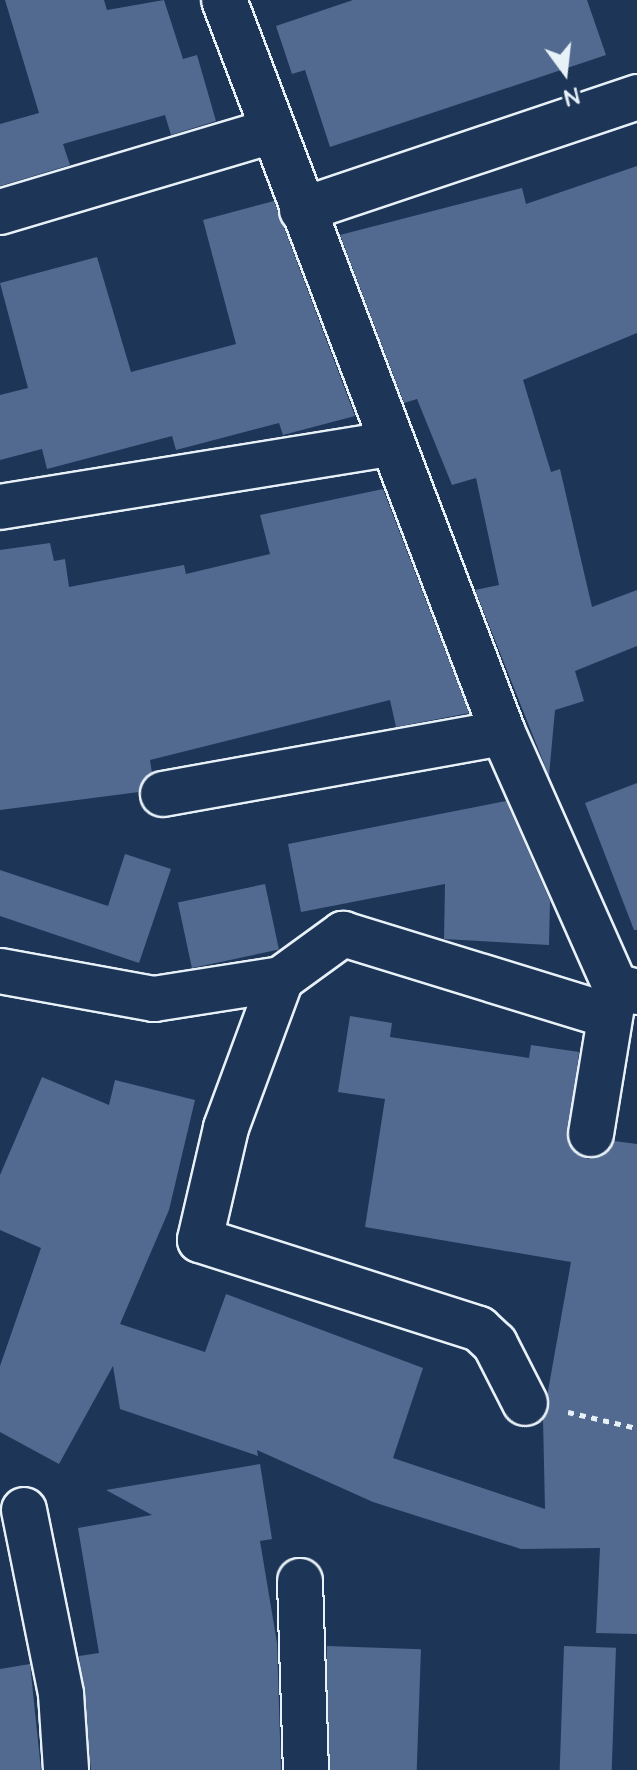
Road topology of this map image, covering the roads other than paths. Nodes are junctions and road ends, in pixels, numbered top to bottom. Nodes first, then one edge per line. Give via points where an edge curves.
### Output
1 (224, 0) edge
2 (637, 97) edge
3 (272, 131) junction
4 (302, 210) junction
5 (0, 212) edge
6 (390, 444) junction
7 (0, 507) edge
8 (503, 733) junction
9 (163, 794) dead end
10 (0, 971) edge
11 (281, 979) junction
12 (621, 998) edge
13 (591, 1134) dead end
14 (525, 1403) road end
15 (24, 1510) dead end
16 (300, 1581) dead end
17 (66, 1770) edge
18 (306, 1770) edge

1 - 3 street
2 - 4 street
3 - 4 street
3 - 5 street
4 - 6 street
6 - 7 street
6 - 8 street
8 - 9 street
8 - 12 street
10 - 11 street via 154,999
11 - 12 street via 343,934
11 - 14 street via 226,1128 200,1240 479,1329 495,1344
12 - 13 street
15 - 17 street via 61,1694
16 - 18 street

